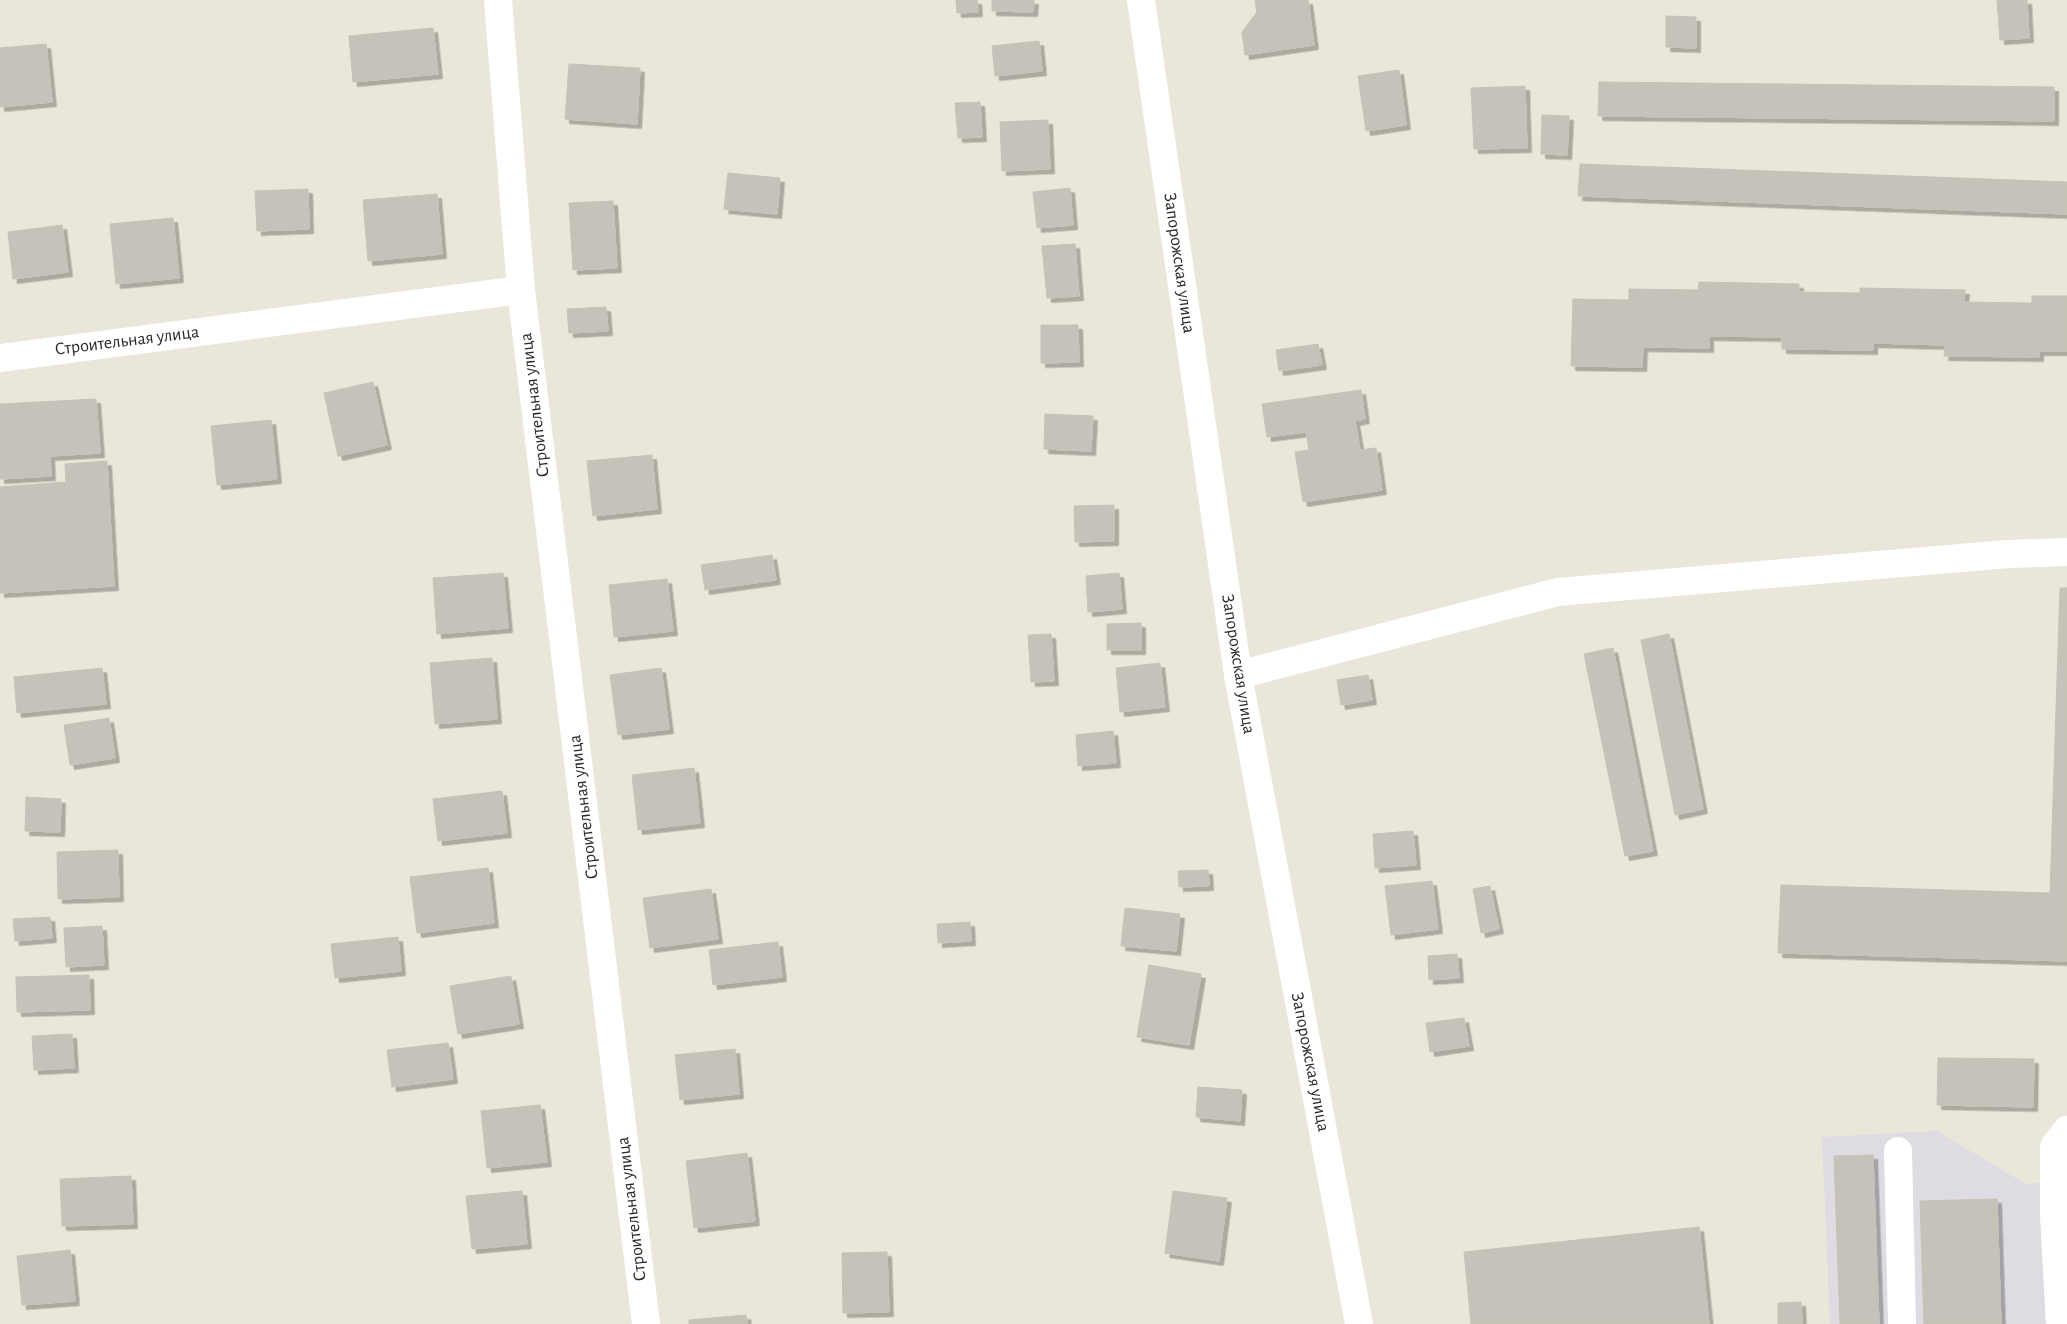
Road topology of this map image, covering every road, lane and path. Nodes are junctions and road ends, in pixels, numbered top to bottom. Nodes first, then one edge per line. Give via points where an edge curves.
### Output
1 (498, 0) edge
2 (1142, 0) edge
3 (521, 290) junction
4 (0, 358) edge
5 (2067, 552) edge
6 (1238, 675) junction
7 (2067, 1130) edge
8 (1898, 1151) dead end
9 (646, 1324) edge
10 (1359, 1324) edge
11 (1902, 1324) edge
12 (2060, 1324) edge

1 - 3 street, Строительная улица
2 - 6 street, Запорожская улица
3 - 4 street, Строительная улица
3 - 9 street, Строительная улица
5 - 6 street via 1998,554 1558,592
6 - 10 street, Запорожская улица
7 - 12 street via 2054,1146
8 - 11 street

